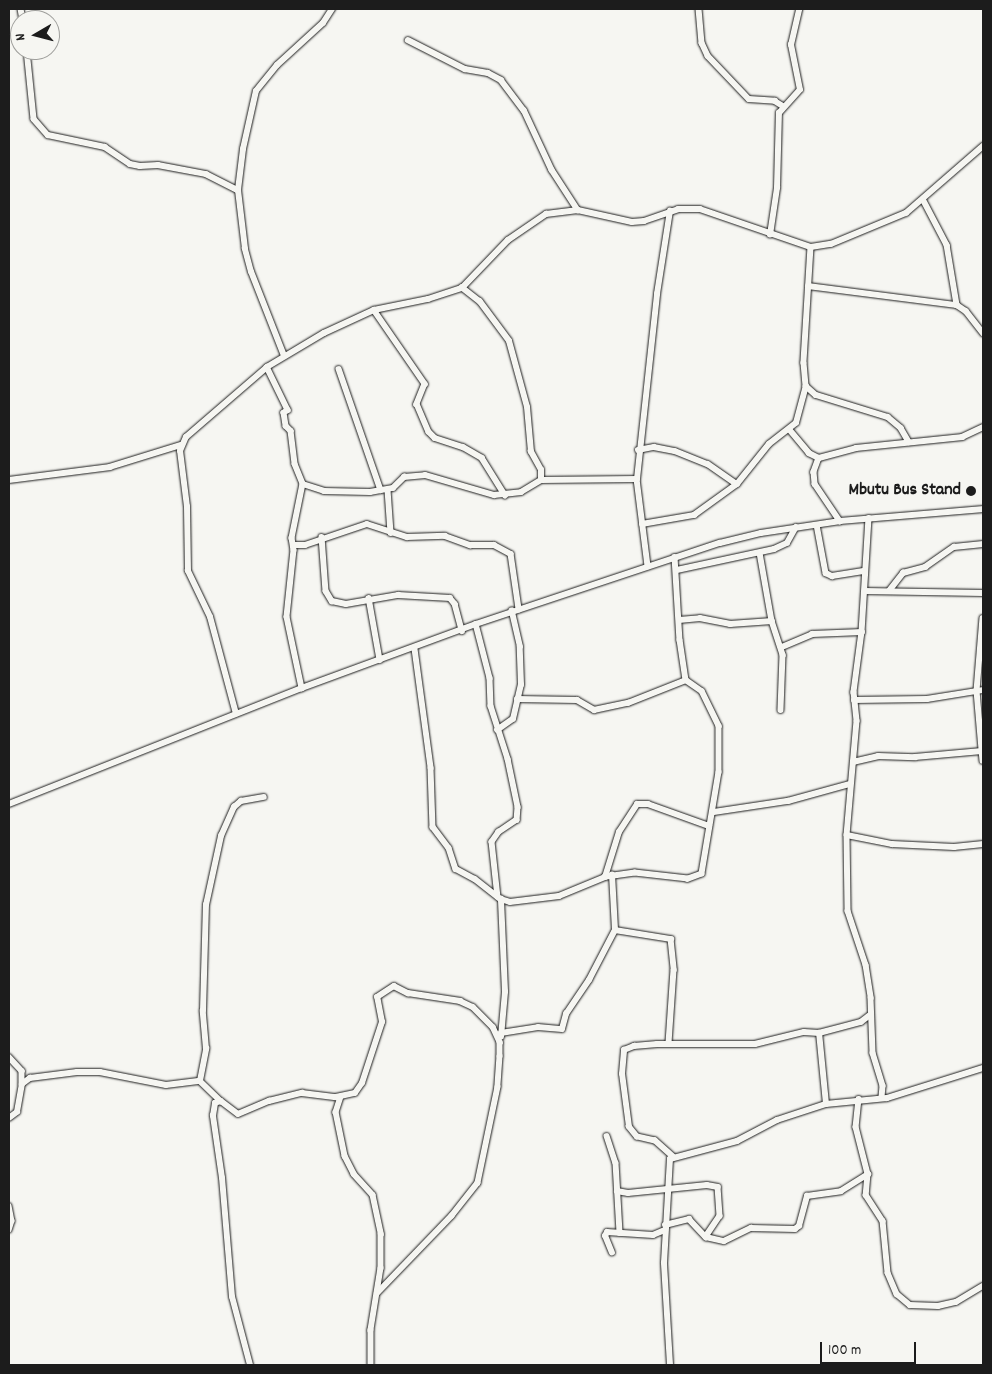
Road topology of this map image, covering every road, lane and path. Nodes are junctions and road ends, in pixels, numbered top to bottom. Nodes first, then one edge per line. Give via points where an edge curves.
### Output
1 (332, 9) edge
2 (699, 9) edge
3 (799, 9) edge
4 (408, 40) dead end
5 (28, 60) edge
6 (783, 106) junction
7 (983, 146) edge
8 (238, 190) junction
9 (924, 200) junction
10 (578, 210) junction
11 (670, 211) junction
12 (770, 235) junction
13 (811, 247) junction
14 (808, 286) junction
15 (462, 288) junction
16 (957, 305) junction
17 (374, 310) junction
18 (983, 333) edge
19 (284, 356) junction
20 (267, 368) junction
21 (339, 369) dead end
22 (806, 386) junction
23 (983, 427) edge
24 (790, 430) junction
25 (909, 442) junction
26 (181, 444) junction
27 (638, 450) junction
28 (819, 458) junction
29 (637, 479) junction
30 (9, 480) edge
31 (541, 480) junction
32 (303, 484) junction
33 (737, 484) junction
34 (381, 490) junction
35 (388, 490) junction
36 (505, 495) junction
37 (983, 508) edge
38 (868, 518) junction
39 (840, 521) junction
40 (642, 524) junction
41 (817, 525) junction
42 (796, 527) junction
43 (391, 533) junction
44 (322, 537) junction
45 (983, 544) edge
46 (294, 545) junction
47 (760, 552) junction
48 (675, 557) junction
49 (648, 566) junction
50 (677, 570) junction
51 (865, 571) junction
52 (890, 591) junction
53 (865, 592) junction
54 (983, 593) edge
55 (369, 598) junction
56 (519, 608) junction
57 (512, 611) junction
58 (983, 618) edge
59 (679, 620) junction
60 (772, 621) junction
61 (476, 624) junction
62 (462, 631) junction
63 (862, 632) junction
64 (782, 647) junction
65 (415, 649) junction
66 (380, 660) junction
67 (686, 680) junction
68 (302, 688) junction
69 (980, 690) edge
70 (517, 699) junction
71 (854, 700) junction
72 (782, 710) dead end
73 (236, 714) junction
74 (498, 730) junction
75 (982, 751) junction
76 (983, 761) edge
77 (853, 762) junction
78 (850, 784) junction
79 (264, 797) dead end
80 (9, 804) edge
81 (714, 812) junction
82 (709, 826) junction
83 (847, 835) junction
84 (983, 844) edge
85 (605, 876) junction
86 (612, 876) junction
87 (500, 898) junction
88 (615, 930) junction
89 (870, 1015) junction
90 (501, 1033) junction
91 (819, 1033) junction
92 (500, 1042) junction
93 (669, 1044) junction
94 (9, 1057) edge
95 (983, 1068) edge
96 (200, 1080) junction
97 (22, 1084) junction
98 (341, 1097) junction
99 (882, 1098) junction
100 (859, 1099) junction
101 (221, 1101) junction
102 (826, 1104) junction
103 (9, 1118) edge
104 (607, 1136) dead end
105 (673, 1157) junction
106 (868, 1174) junction
107 (669, 1190) junction
108 (617, 1191) junction
109 (9, 1206) edge
110 (665, 1228) junction
111 (9, 1230) edge
112 (620, 1233) junction
113 (706, 1237) junction
114 (612, 1253) dead end
115 (983, 1286) edge
116 (378, 1293) junction
117 (250, 1365) edge
118 (371, 1365) edge
119 (670, 1365) edge

1 - 8 street via 323,23 277,65 256,91 249,113
2 - 6 street via 702,43 708,56 749,99 775,101
3 - 6 street via 791,45 800,90
4 - 10 street via 466,69 488,73 501,80 524,110 552,170
5 - 8 street via 34,119 48,135 105,147 130,164 158,165 206,174
6 - 12 street via 778,120 777,188
7 - 9 street
8 - 19 street via 251,272
9 - 13 street via 906,213 859,234 832,244
9 - 16 street via 946,245
10 - 11 street via 632,222 644,222
10 - 15 street via 546,214 529,224 497,250
11 - 12 street via 700,209
11 - 27 street
12 - 13 street
13 - 14 street
14 - 16 street
14 - 22 street
15 - 17 street
15 - 31 street via 486,308 509,341 527,407 532,452 541,470
16 - 18 street via 966,311
17 - 19 street via 324,332
17 - 36 street via 425,384 417,404 429,432 435,438 463,446 482,458
19 - 20 street
20 - 26 street
20 - 32 street via 288,410 284,413 286,426 291,431 295,464
21 - 34 street
22 - 24 street via 796,423
22 - 25 street via 816,395 888,417 901,428
23 - 25 street via 962,437
24 - 28 street via 809,453
24 - 33 street via 769,444
25 - 28 street via 856,448
26 - 30 street via 110,467
26 - 73 street via 188,571 210,617
27 - 29 street
27 - 33 street via 654,447 675,451 708,464
28 - 39 street via 814,484
29 - 31 street
29 - 40 street
31 - 36 street via 521,492
32 - 34 street via 324,491
32 - 46 street via 292,538
33 - 40 street via 694,515
34 - 35 street
35 - 36 street via 404,477 419,475 468,490
35 - 43 street
37 - 38 street
38 - 39 street
38 - 51 street
39 - 41 street
40 - 49 street
41 - 42 street
41 - 51 street via 826,573 832,576
42 - 47 street via 787,543
42 - 48 street via 761,533
43 - 44 street via 367,524
43 - 56 street via 407,537 445,536 470,545 484,544 507,550 514,565
44 - 46 street via 305,545
44 - 55 street via 328,597 346,604
45 - 52 street via 954,547 925,567 902,573
46 - 68 street via 286,617
47 - 50 street
47 - 60 street
48 - 49 street
48 - 50 street
49 - 56 street
50 - 59 street
51 - 53 street
52 - 53 street
52 - 54 street
53 - 63 street
55 - 62 street via 410,595 450,598 455,604
55 - 66 street
56 - 57 street
57 - 61 street
57 - 70 street via 522,669
58 - 69 street
59 - 60 street via 700,618 730,624
59 - 67 street
60 - 64 street
61 - 62 street
61 - 74 street via 490,678 491,706
62 - 65 street
63 - 64 street via 812,634
63 - 71 street
64 - 72 street
65 - 66 street
65 - 87 street via 432,768 432,827 449,848 456,869
66 - 68 street
67 - 70 street via 628,703 594,710 577,700
67 - 81 street via 702,691 720,726 721,748
68 - 73 street
69 - 71 street via 927,699
69 - 75 street
70 - 74 street via 513,718
71 - 77 street via 857,721
73 - 80 street
74 - 87 street via 508,759 519,816 492,842
75 - 76 street
75 - 77 street via 915,757 878,756
77 - 78 street
78 - 81 street via 788,802
78 - 83 street
79 - 96 street via 241,801 234,807 221,836 206,905 203,1011 206,1049
81 - 82 street
82 - 85 street via 648,804 637,804 619,832
82 - 86 street via 700,876
83 - 84 street via 892,844 954,847
83 - 89 street via 848,917 866,965
85 - 86 street
85 - 87 street via 559,896 510,902
86 - 88 street
87 - 90 street via 505,992
88 - 90 street via 589,980 566,1014 562,1029 538,1027
88 - 93 street via 671,939 674,970
89 - 91 street via 861,1022
89 - 99 street
90 - 92 street
91 - 93 street via 804,1032 755,1044
91 - 102 street
92 - 98 street via 493,1027 473,1007 460,1001 388,987 377,997 382,1022 360,1088
92 - 116 street via 498,1087 478,1183 452,1216
93 - 105 street via 634,1046 624,1050 621,1057 629,1127 637,1137 655,1141
94 - 97 street via 22,1071
95 - 99 street
96 - 97 street via 166,1085 100,1072 77,1072 30,1078
96 - 101 street
97 - 103 street via 19,1108
98 - 101 street via 306,1092 269,1101 238,1114
98 - 116 street via 336,1112 345,1156 354,1174 373,1195 378,1214 382,1254
99 - 100 street
100 - 102 street
100 - 106 street via 856,1126
101 - 117 street via 215,1103 213,1116 222,1178 232,1298
102 - 105 street via 777,1120 737,1141
104 - 108 street via 616,1163
105 - 107 street via 668,1169
106 - 113 street via 841,1191 807,1196 799,1226 795,1229 751,1228 724,1241
106 - 115 street via 867,1199 883,1221 890,1279 903,1300 910,1305 949,1304
107 - 108 street
107 - 110 street
107 - 113 street via 707,1185 718,1187 720,1216
108 - 112 street
109 - 111 street via 12,1221
110 - 112 street via 653,1235
110 - 113 street via 688,1220
110 - 119 street
112 - 114 street via 605,1233
116 - 118 street via 371,1330

